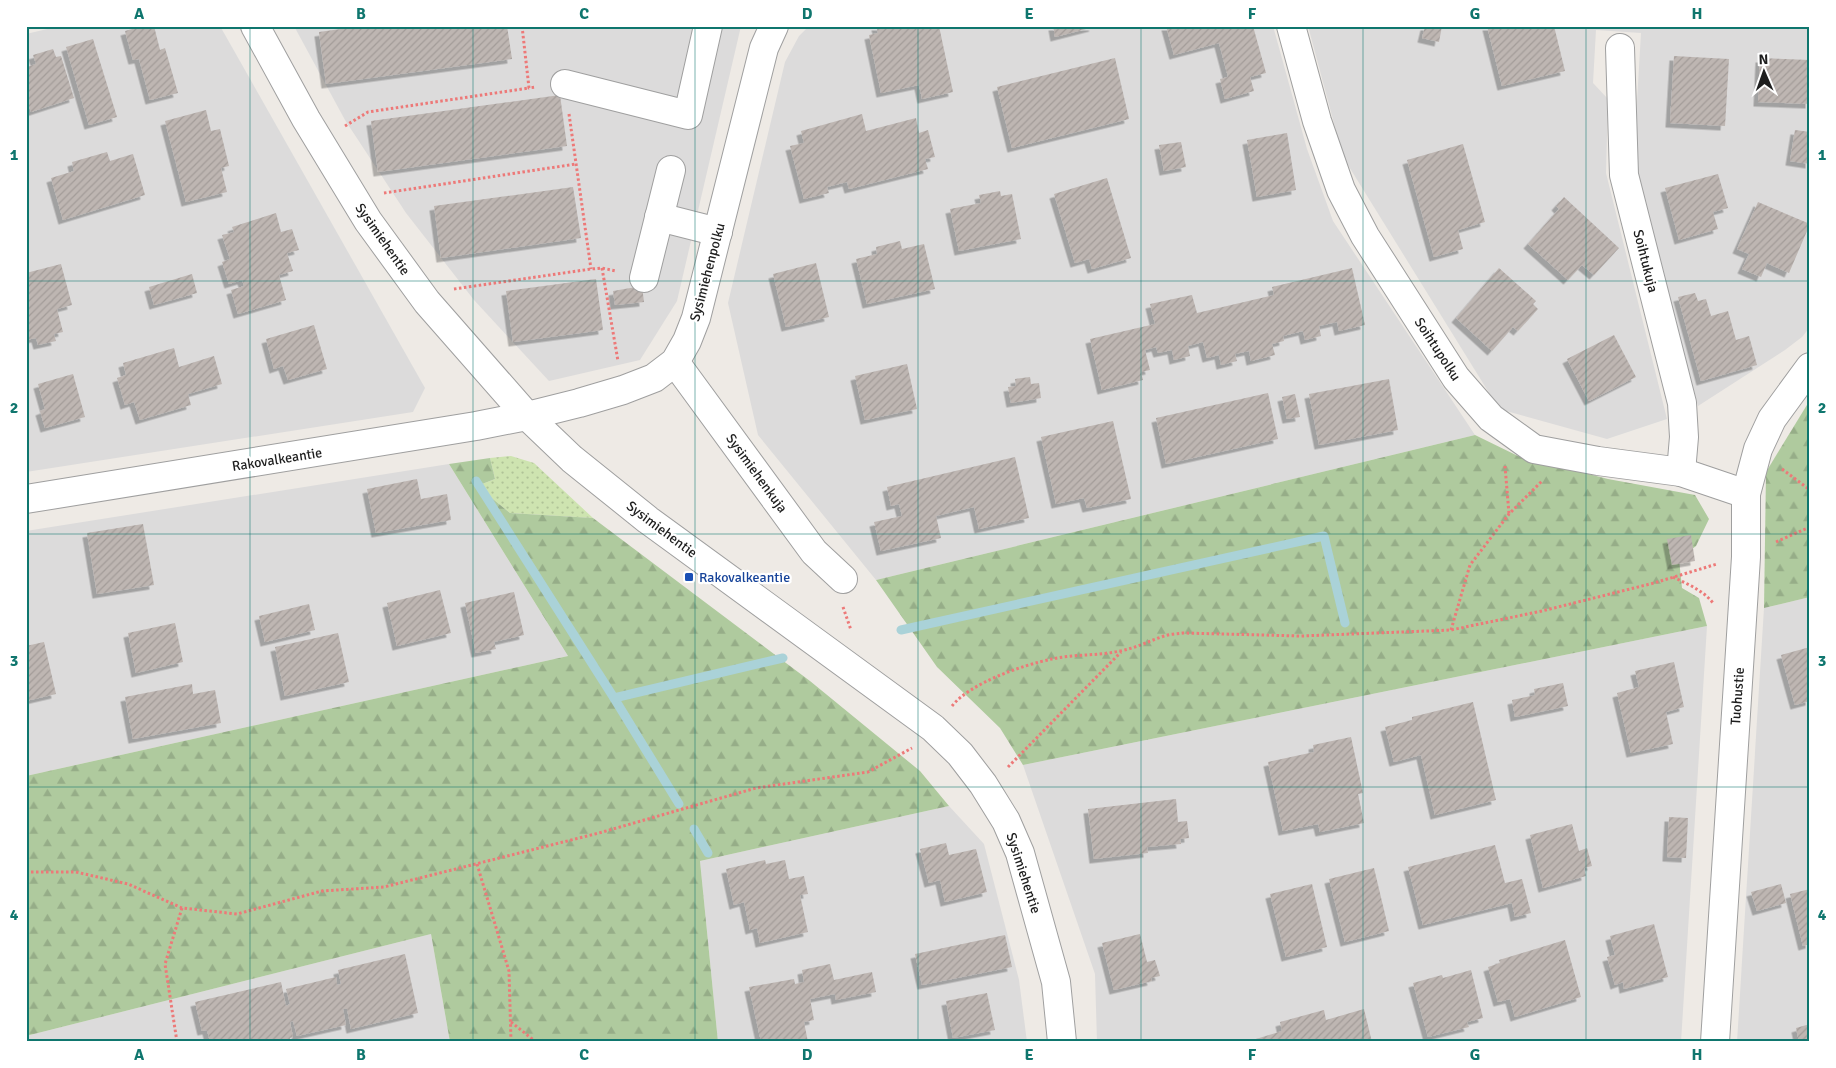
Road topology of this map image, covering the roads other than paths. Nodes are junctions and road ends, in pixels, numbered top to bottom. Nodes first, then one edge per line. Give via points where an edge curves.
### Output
1 (256, 26) edge
2 (708, 26) edge
3 (774, 26) edge
4 (1292, 26) edge
5 (1620, 48) dead end
6 (565, 84) road end
7 (671, 170) dead end
8 (659, 217) junction
9 (718, 232) junction
10 (644, 278) road end
11 (674, 362) junction
12 (1810, 367) edge
13 (528, 416) junction
14 (1681, 472) junction
15 (1746, 494) junction
16 (26, 500) edge
17 (844, 579) dead end
18 (1062, 1042) edge
19 (1715, 1042) edge

1 - 13 street, Sysimiehentie via 306,119 368,221 427,302
2 - 6 street via 688,115
3 - 9 street, Sysimiehenpolku via 764,48
4 - 14 street, Soihtupolku via 1317,121 1338,181 1365,236 1456,378 1491,418 1534,449
5 - 14 street, Soihtukuja via 1624,175 1682,403
7 - 8 street
8 - 9 street
8 - 10 street
9 - 11 street, Sysimiehenpolku via 696,318 688,341
11 - 13 street, Sysimiehenpolku via 654,378 623,390
11 - 17 street, Sysimiehenkuja via 814,552
12 - 15 street, Tuohustie via 1772,419 1758,449
13 - 16 street, Rakovalkeantie
13 - 18 street, Sysimiehentie via 572,459 648,520 933,728 960,754 1006,821 1020,853 1056,982
14 - 15 street, Soihtupolku
15 - 19 street, Tuohustie via 1746,557

